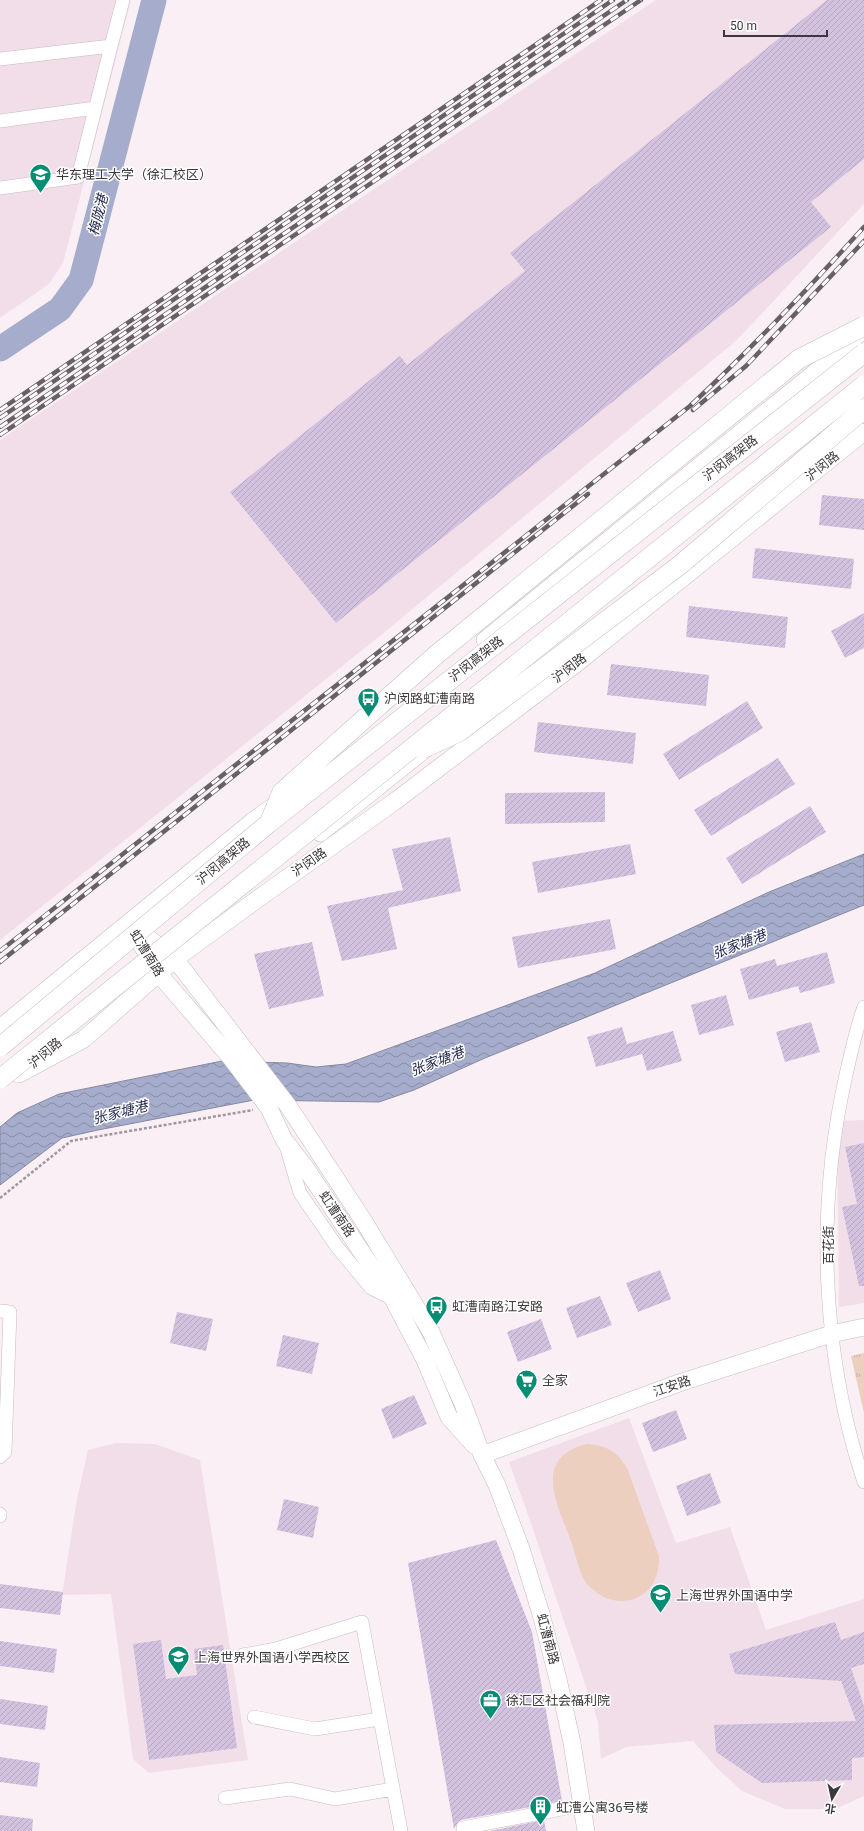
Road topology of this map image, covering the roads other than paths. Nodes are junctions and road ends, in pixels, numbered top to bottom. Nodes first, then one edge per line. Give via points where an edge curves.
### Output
1 (123, 0) edge
2 (111, 46) junction
3 (0, 59) edge
4 (96, 108) junction
5 (0, 121) edge
6 (78, 178) junction
7 (0, 188) edge
8 (864, 326) edge
9 (864, 330) edge
10 (864, 340) edge
11 (839, 353) junction
12 (864, 353) edge
13 (863, 394) edge
14 (864, 432) edge
15 (394, 762) junction
16 (446, 763) junction
17 (308, 782) junction
18 (377, 789) junction
19 (269, 823) junction
20 (334, 823) junction
21 (266, 893) junction
22 (129, 923) junction
23 (142, 938) junction
24 (171, 956) junction
25 (155, 969) junction
26 (864, 1007) edge
27 (0, 1028) edge
28 (0, 1047) edge
29 (0, 1079) edge
30 (0, 1089) edge
31 (0, 1311) edge
32 (864, 1327) edge
33 (831, 1334) junction
34 (482, 1454) junction
35 (0, 1457) edge
36 (864, 1482) edge
37 (243, 1655) dead end
38 (254, 1717) dead end
39 (380, 1719) junction
40 (393, 1789) junction
41 (226, 1798) dead end
42 (582, 1805) junction
43 (401, 1831) edge
44 (463, 1831) edge
45 (586, 1831) edge

1 - 2 street
2 - 3 street
2 - 4 street
2 - 6 street
4 - 5 street
4 - 6 street
6 - 7 street
8 - 19 highway, bridge via 799,359 436,656 282,792
9 - 11 main road
10 - 11 main road
11 - 17 main road
12 - 19 highway, 沪闵高架路, bridge
13 - 15 highway, 沪闵高架路, bridge
13 - 15 highway, bridge via 680,565 458,732
13 - 18 main road, 沪闵路
14 - 16 main road, 沪闵路 via 577,663
15 - 29 highway, 沪闵高架路, bridge
16 - 18 main road
16 - 21 main road, 沪闵路
17 - 22 main road via 253,820
17 - 23 main road via 264,832
18 - 20 main road, 沪闵路
19 - 28 highway, 沪闵高架路, bridge
20 - 21 main road, 沪闵路
20 - 24 main road, 沪闵路
21 - 24 main road, 沪闵路
22 - 23 main road, 虹漕南路
22 - 27 main road
23 - 24 main road, 虹漕南路
23 - 25 main road, 虹漕南路
23 - 28 main road
24 - 25 main road, 沪闵路
24 - 34 main road, 虹漕南路 via 289,1107 366,1226 430,1330
25 - 30 main road, 沪闵路 via 84,1039 19,1074
25 - 34 main road, 虹漕南路 via 231,1058 269,1108 284,1140 310,1173 393,1299 424,1358 449,1417
26 - 33 street, 百花街 via 842,1090 833,1146 828,1197 827,1253
31 - 35 street via 10,1312 5,1452
32 - 33 main road, 江安路
33 - 34 main road, 江安路 via 679,1383
33 - 36 street, 百花街 via 846,1416
34 - 42 main road, 虹漕南路 via 497,1485 542,1614 566,1714
37 - 39 street via 276,1649 362,1622
38 - 39 street via 315,1729
39 - 40 street
40 - 41 street via 335,1798 290,1789
40 - 43 street
42 - 44 street via 463,1828
42 - 45 main road, 虹漕南路

